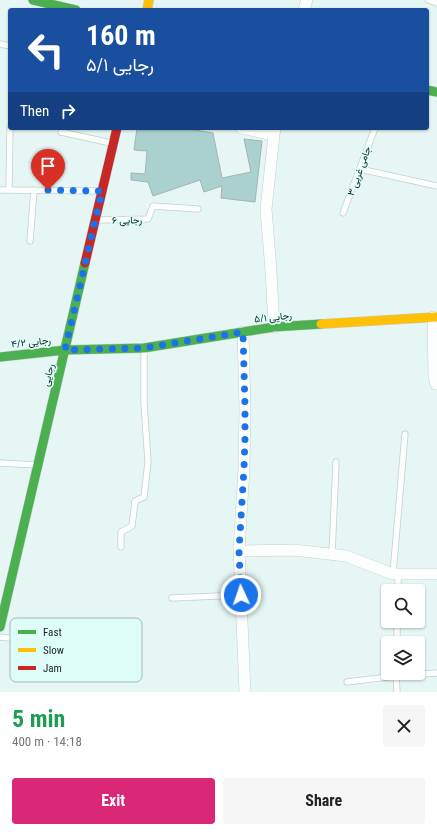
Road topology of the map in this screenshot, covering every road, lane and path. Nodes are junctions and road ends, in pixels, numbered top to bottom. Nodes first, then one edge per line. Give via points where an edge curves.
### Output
1 (33, 0) edge
2 (428, 0) edge
3 (437, 3) edge
4 (64, 6) edge
5 (10, 130) edge
6 (116, 130) edge
7 (258, 130) edge
8 (374, 130) edge
9 (61, 132) dead end
10 (275, 132) edge
11 (113, 144) junction
12 (360, 169) junction
13 (437, 186) edge
14 (0, 190) edge
15 (9, 190) junction
16 (34, 190) junction
17 (102, 191) junction
18 (198, 209) dead end
19 (343, 214) dead end
20 (95, 220) junction
21 (30, 241) dead end
22 (435, 317) edge
23 (274, 327) junction
24 (243, 332) junction
25 (144, 348) junction
26 (65, 350) junction
27 (0, 357) edge
28 (437, 384) edge
29 (405, 434) dead end
30 (336, 462) dead end
31 (0, 463) edge
32 (38, 465) junction
33 (121, 547) dead end
34 (239, 551) junction
35 (332, 554) junction
36 (396, 574) junction
37 (437, 574) edge
38 (397, 584) edge
39 (241, 595) junction
40 (172, 598) dead end
41 (0, 627) edge
42 (0, 637) edge
43 (10, 638) edge
44 (437, 672) edge
45 (425, 673) edge
46 (381, 676) edge
47 (396, 680) edge
48 (346, 682) dead end
49 (245, 692) edge
50 (397, 692) edge

1 - 4 main road
2 - 3 lane
5 - 15 lane
6 - 11 main road, رجایی
7 - 10 street
8 - 12 lane, جامی غربی ۳
9 - 11 lane
10 - 23 street via 266,209
11 - 17 main road, رجایی
12 - 13 lane
12 - 19 lane, جامی غربی ۳
14 - 15 lane
15 - 16 lane
16 - 17 lane
16 - 21 lane
17 - 20 main road, رجایی
18 - 20 lane, رجایی ۶ via 153,206 148,220
20 - 26 main road, رجایی
22 - 23 main road, رجایی ۵/۱
22 - 28 street via 434,376
23 - 24 main road, رجایی ۵/۱
24 - 25 main road, رجایی ۵/۱
24 - 34 street via 244,468
25 - 26 main road, رجایی ۵/۱
25 - 33 lane via 148,462 144,497 135,501 132,526 121,532
26 - 27 main road, رجایی ۴/۲
26 - 32 main road, رجایی
29 - 36 lane
30 - 35 lane
31 - 32 lane
32 - 41 main road, رجایی
34 - 35 street via 294,550
34 - 39 street
35 - 36 street via 346,556
36 - 37 street
36 - 38 lane
39 - 40 lane
39 - 49 street
42 - 43 lane
44 - 45 lane
46 - 48 lane
47 - 50 lane

